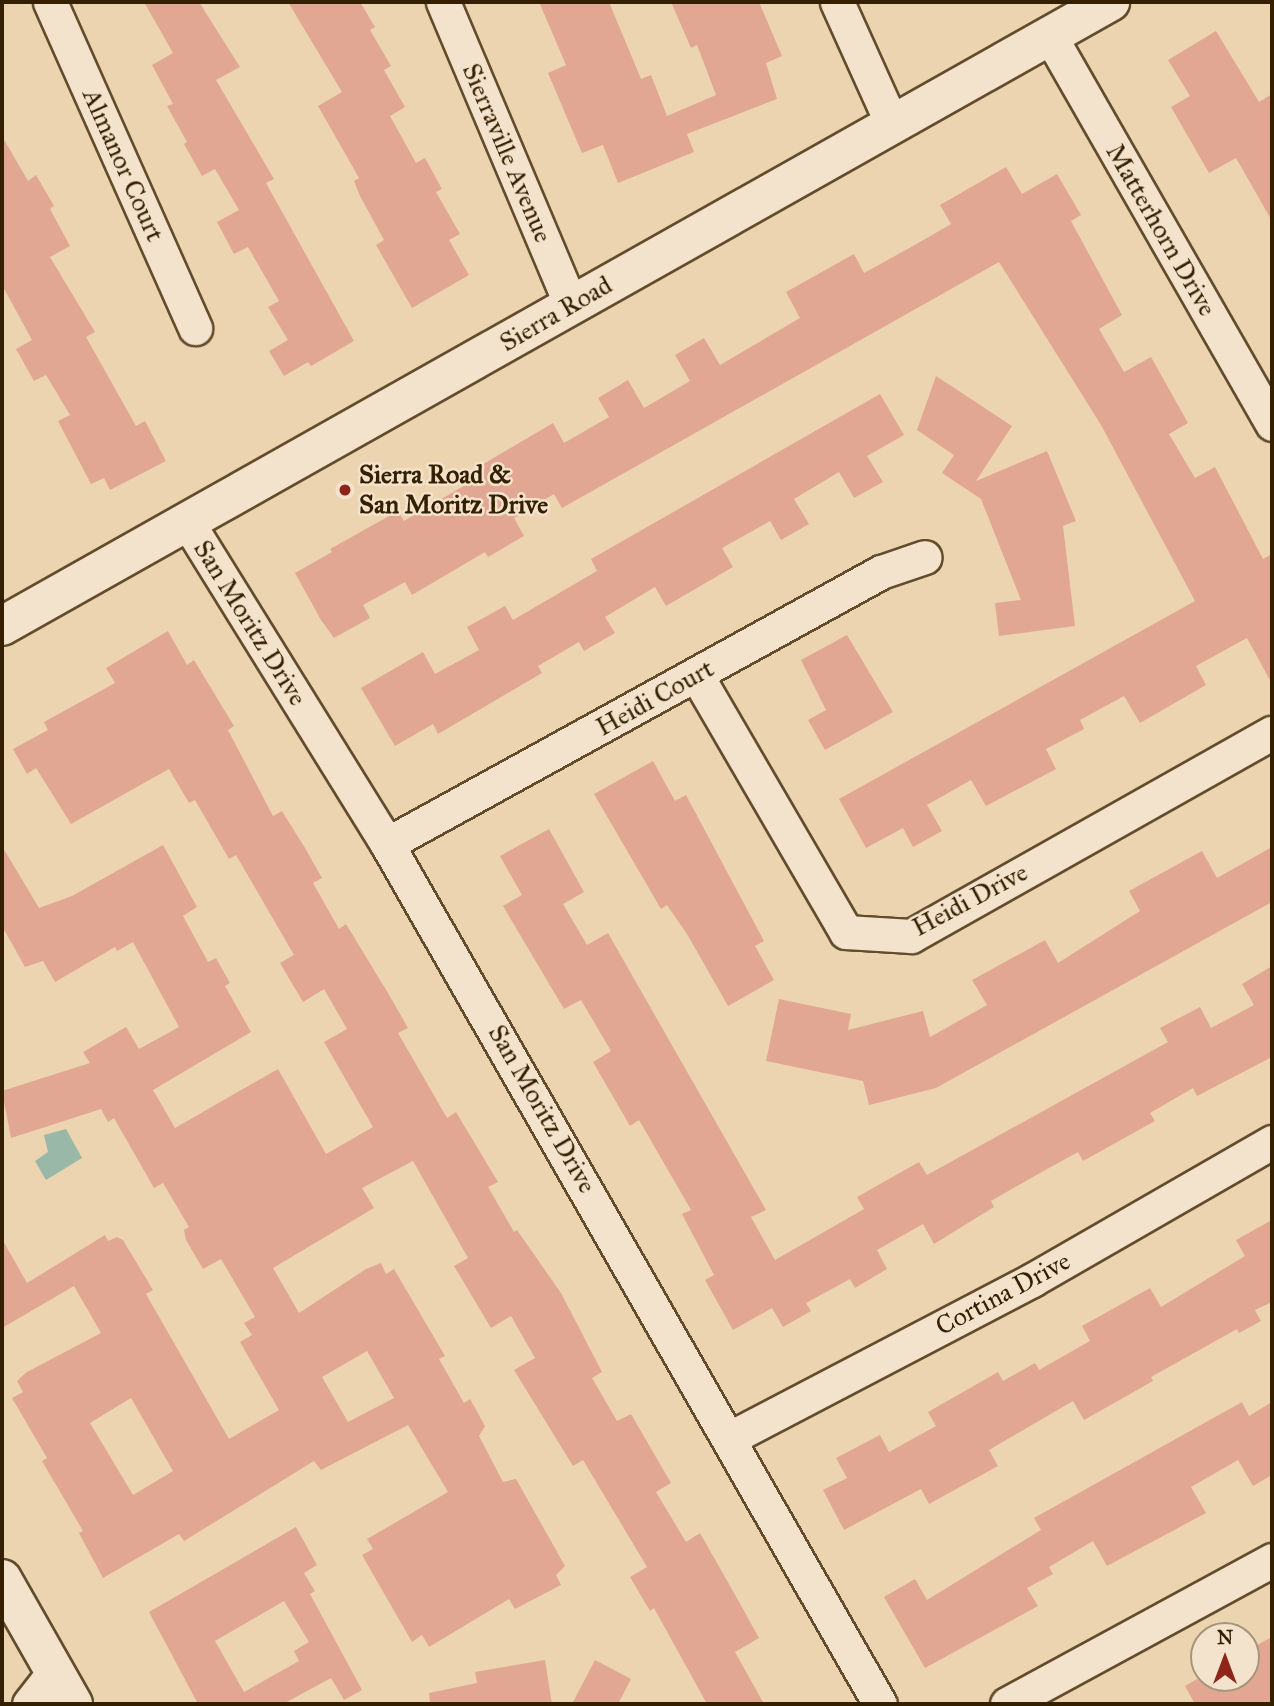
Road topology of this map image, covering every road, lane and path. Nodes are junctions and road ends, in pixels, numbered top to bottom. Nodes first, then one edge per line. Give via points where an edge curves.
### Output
1 (50, 2) edge
2 (443, 2) edge
3 (837, 2) edge
4 (1110, 2) edge
5 (1050, 36) junction
6 (892, 124) junction
7 (571, 305) junction
8 (195, 328) dead end
9 (1272, 424) edge
10 (188, 523) junction
11 (925, 557) dead end
12 (2, 626) edge
13 (697, 676) junction
14 (1272, 733) edge
15 (387, 844) junction
16 (1272, 1143) edge
17 (730, 1438) junction
18 (1272, 1560) edge
19 (2, 1579) edge
20 (54, 1672) junction
21 (29, 1704) edge
22 (73, 1704) edge
23 (880, 1704) edge
24 (1007, 1704) edge

1 - 8 street, Almanor Court
2 - 7 street, Sierraville Avenue
3 - 6 street
4 - 5 street, Sierra Road
5 - 6 street, Sierra Road
5 - 9 street, Matterhorn Drive
6 - 7 street, Sierra Road
7 - 10 street, Sierra Road
10 - 12 street, Sierra Road
10 - 15 street, San Moritz Drive
11 - 13 street, Heidi Court via 881,572
13 - 14 street, Heidi Drive via 846,932 911,936
13 - 15 street, Heidi Court
15 - 17 street, San Moritz Drive
16 - 17 street, Cortina Drive via 1032,1280
17 - 23 street, San Moritz Drive
18 - 24 street
19 - 20 street
20 - 21 street
20 - 22 street

